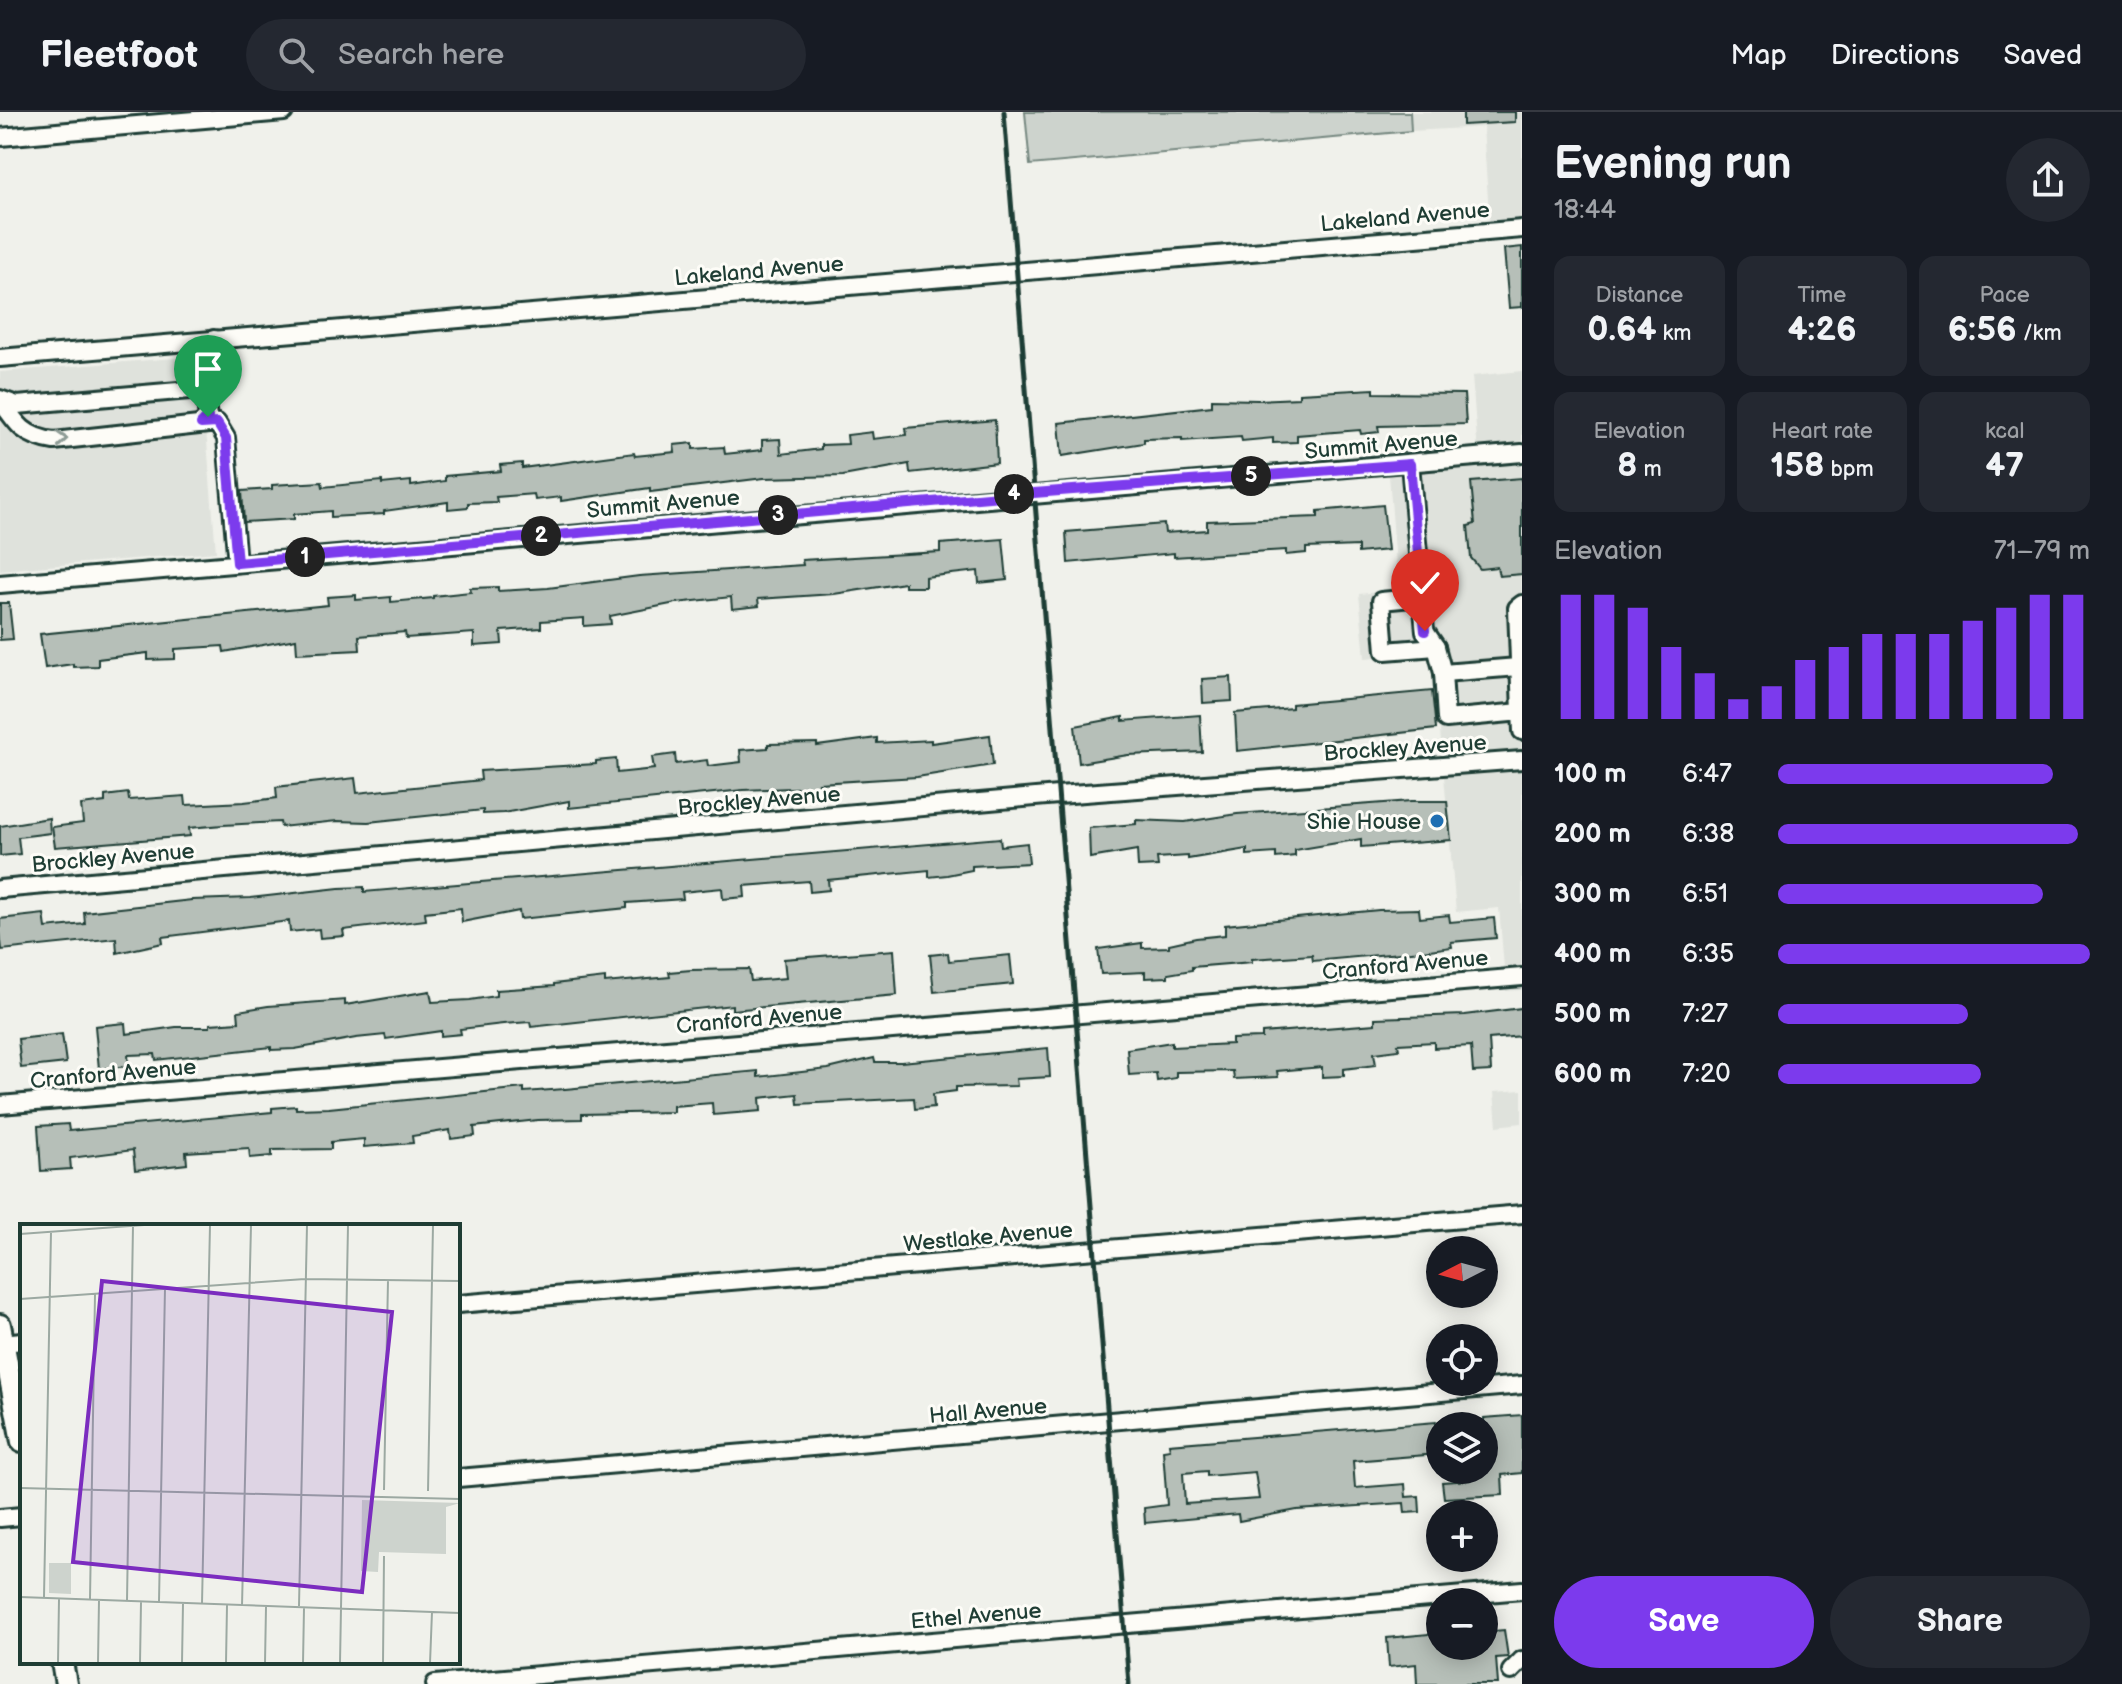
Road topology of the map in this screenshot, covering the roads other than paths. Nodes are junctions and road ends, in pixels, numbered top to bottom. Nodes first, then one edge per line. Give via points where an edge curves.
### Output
1 (284, 112) edge
2 (0, 137) edge
3 (1522, 229) edge
4 (214, 339) junction
5 (0, 358) edge
6 (204, 390) junction
7 (1, 400) edge
8 (201, 424) junction
9 (1522, 453) edge
10 (1410, 464) junction
11 (237, 563) junction
12 (0, 584) edge
13 (1422, 597) junction
14 (1522, 604) edge
15 (1436, 647) junction
16 (1518, 667) junction
17 (1443, 673) junction
18 (1521, 712) edge
19 (1522, 731) edge
20 (1522, 760) edge
21 (0, 889) edge
22 (1522, 977) edge
23 (0, 1105) edge
24 (1522, 1214) edge
25 (460, 1304) edge
26 (8, 1336) edge
27 (1522, 1385) edge
28 (20, 1427) edge
29 (460, 1478) edge
30 (20, 1516) edge
31 (0, 1518) edge
32 (1522, 1590) edge
33 (62, 1664) edge
34 (66, 1684) edge
35 (435, 1684) edge

1 - 2 street
3 - 4 street, Lakeland Avenue
4 - 5 street, Lakeland Avenue
4 - 6 street via 216,376 213,388
6 - 7 street via 17,405
6 - 8 street via 208,417
7 -> 8 street via 20,430 54,441
8 - 11 street via 217,423 226,438
9 - 10 street, Summit Avenue
10 - 11 street, Summit Avenue
10 - 13 street
11 - 12 street, Summit Avenue
13 - 15 street via 1425,631
13 - 15 street via 1381,601 1385,651
14 - 16 street via 1517,608
15 - 17 street
16 - 17 street
16 - 18 street
17 - 18 street via 1446,719
18 - 19 street
20 - 21 street, Brockley Avenue via 1058,795
22 - 23 street, Cranford Avenue
24 - 25 street, Westlake Avenue
26 - 28 main road
27 - 29 street, Hall Avenue
30 - 31 street
32 - 35 street, Ethel Avenue
33 - 34 main road

